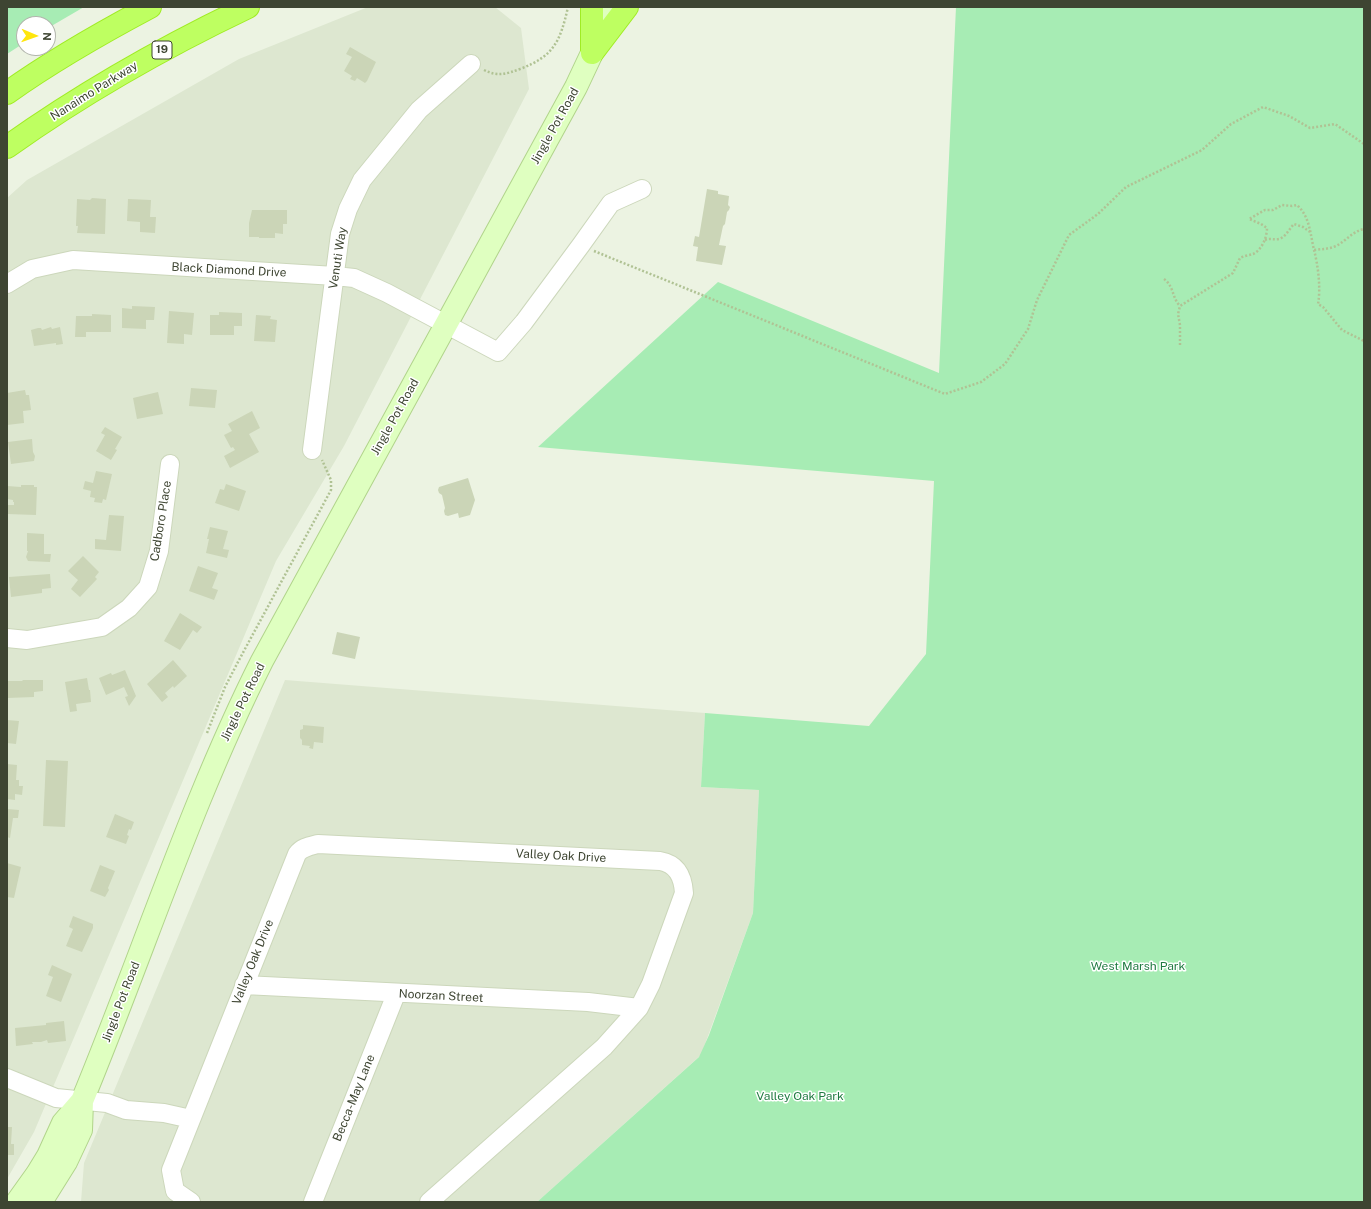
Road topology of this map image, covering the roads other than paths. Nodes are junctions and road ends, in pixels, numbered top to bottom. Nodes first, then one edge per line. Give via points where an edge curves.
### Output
1 (150, 7) edge
2 (248, 7) edge
3 (592, 7) edge
4 (607, 7) edge
5 (627, 7) edge
6 (592, 53) junction
7 (471, 64) road end
8 (7, 93) edge
9 (7, 147) edge
10 (642, 189) dead end
11 (334, 276) junction
12 (7, 284) edge
13 (446, 324) junction
14 (312, 450) dead end
15 (170, 464) dead end
16 (7, 638) edge
17 (244, 985) junction
18 (396, 994) junction
19 (639, 1008) junction
20 (7, 1078) edge
21 (82, 1101) junction
22 (191, 1119) junction
23 (17, 1202) edge
24 (41, 1202) edge
25 (191, 1202) edge
26 (313, 1202) edge
27 (429, 1202) edge

1 - 8 highway via 46,67
2 - 9 highway, Nanaimo Parkway / 19 via 104,83
3 - 6 highway
4 - 6 main road, Jingle Pot Road
5 - 6 highway
6 - 13 main road, Jingle Pot Road via 576,87
7 - 11 street, Venuti Way via 420,110 362,180 348,209 340,234
10 - 13 street via 611,203 524,322 498,352
11 - 12 street, Black Diamond Drive via 73,260 32,269
11 - 13 street, Black Diamond Drive via 354,278
11 - 14 street, Venuti Way
13 - 21 main road, Jingle Pot Road via 262,660 239,707 176,858
15 - 16 street, Cadboro Place via 159,551 148,587 129,608 102,627 27,640
17 - 18 street, Noorzan Street
17 - 19 street, Valley Oak Drive via 297,854 311,845 660,861 673,866 678,872 683,881 684,893 651,984
17 - 22 street, Valley Oak Drive
18 - 19 street, Noorzan Street via 588,1002
18 - 26 street, Becca-May Lane
19 - 27 street, Valley Oak Drive via 604,1047
20 - 21 street via 56,1098
21 - 22 street via 107,1103 126,1110 164,1113
21 - 23 main road, Jingle Pot Road via 63,1123 48,1156
21 - 24 main road, Jingle Pot Road via 80,1130 66,1162
22 - 25 street, Valley Oak Drive via 171,1170 175,1191

